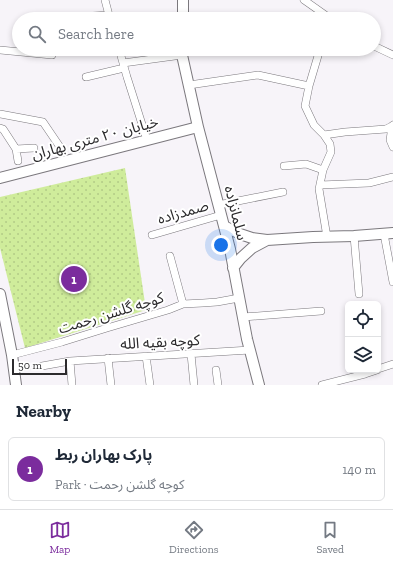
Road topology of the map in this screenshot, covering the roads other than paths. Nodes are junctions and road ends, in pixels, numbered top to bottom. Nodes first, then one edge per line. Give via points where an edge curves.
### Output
1 (105, 0) edge
2 (183, 0) edge
3 (304, 0) edge
4 (312, 2) edge
5 (109, 12) edge
6 (183, 12) edge
7 (323, 12) edge
8 (381, 49) edge
9 (0, 50) edge
10 (12, 51) edge
11 (393, 55) edge
12 (121, 56) edge
13 (164, 56) edge
14 (183, 56) edge
15 (318, 56) edge
16 (123, 65) junction
17 (86, 77) dead end
18 (189, 85) junction
19 (309, 86) junction
20 (0, 114) edge
21 (393, 126) edge
22 (198, 127) junction
23 (0, 128) edge
24 (324, 135) junction
25 (147, 140) junction
26 (393, 147) edge
27 (34, 148) dead end
28 (16, 149) junction
29 (62, 150) dead end
30 (18, 161) dead end
31 (284, 166) dead end
32 (323, 170) junction
33 (393, 177) edge
34 (0, 178) edge
35 (320, 185) junction
36 (283, 192) dead end
37 (220, 210) junction
38 (224, 226) junction
39 (152, 234) dead end
40 (389, 234) edge
41 (354, 236) junction
42 (327, 237) junction
43 (267, 240) junction
44 (170, 256) dead end
45 (233, 268) junction
46 (393, 282) edge
47 (0, 294) edge
48 (359, 294) dead end
49 (240, 298) junction
50 (183, 304) junction
51 (321, 311) dead end
52 (243, 317) junction
53 (250, 350) junction
54 (191, 354) junction
55 (12, 355) junction
56 (146, 356) junction
57 (108, 358) junction
58 (70, 361) junction
59 (393, 364) edge
60 (42, 366) dead end
61 (381, 368) edge
62 (216, 370) dead end
63 (368, 373) edge
64 (16, 385) edge
65 (72, 385) edge
66 (111, 385) edge
67 (150, 385) edge
68 (194, 385) edge
69 (218, 385) edge
70 (259, 385) edge
71 (322, 385) edge

1 - 5 street
2 - 6 street
3 - 4 street
4 - 7 street
8 - 11 street
9 - 10 street
12 - 16 street
13 - 16 street
14 - 18 street, سلمانزاده
15 - 19 street
16 - 17 street
16 - 25 street
18 - 19 street via 258,75
18 - 22 street, سلمانزاده
19 - 24 street via 305,106 314,126
20 - 29 street via 43,122
21 - 24 street via 386,129
21 - 26 street via 390,140
22 - 25 street, خیابان ۲۰ متری بهاران
22 - 37 street, سلمانزاده
23 - 28 street
24 - 32 street via 330,144 331,152
25 - 34 street, خیابان ۲۰ متری بهاران
27 - 28 street
28 - 30 street
31 - 32 street via 306,164
32 - 35 street
33 - 35 street via 369,182
35 - 42 street
36 - 37 street, صمدزاده
37 - 38 street, سلمانزاده
37 - 39 street, صمدزاده
38 - 43 street via 252,238
38 - 45 street, سلمانزاده
40 - 41 street
40 - 46 street
41 - 42 street
41 - 48 street
42 - 43 street
43 - 45 street via 252,248
44 - 50 street
45 - 49 street, سلمانزاده
47 - 55 street
49 - 50 street, کوچه گلشن رحمت
49 - 52 street, سلمانزاده
50 - 55 street, کوچه گلشن رحمت
51 - 52 street
52 - 53 street, سلمانزاده
53 - 54 street, کوچه بقیه الله
53 - 70 street, سلمانزاده
54 - 56 street, کوچه بقیه الله
54 - 68 street
55 - 64 street
56 - 57 street, کوچه بقیه الله
56 - 67 street
57 - 58 street, کوچه بقیه الله
57 - 66 street
58 - 60 street, کوچه بقیه الله
58 - 65 street
59 - 61 street
62 - 69 street
63 - 71 street

